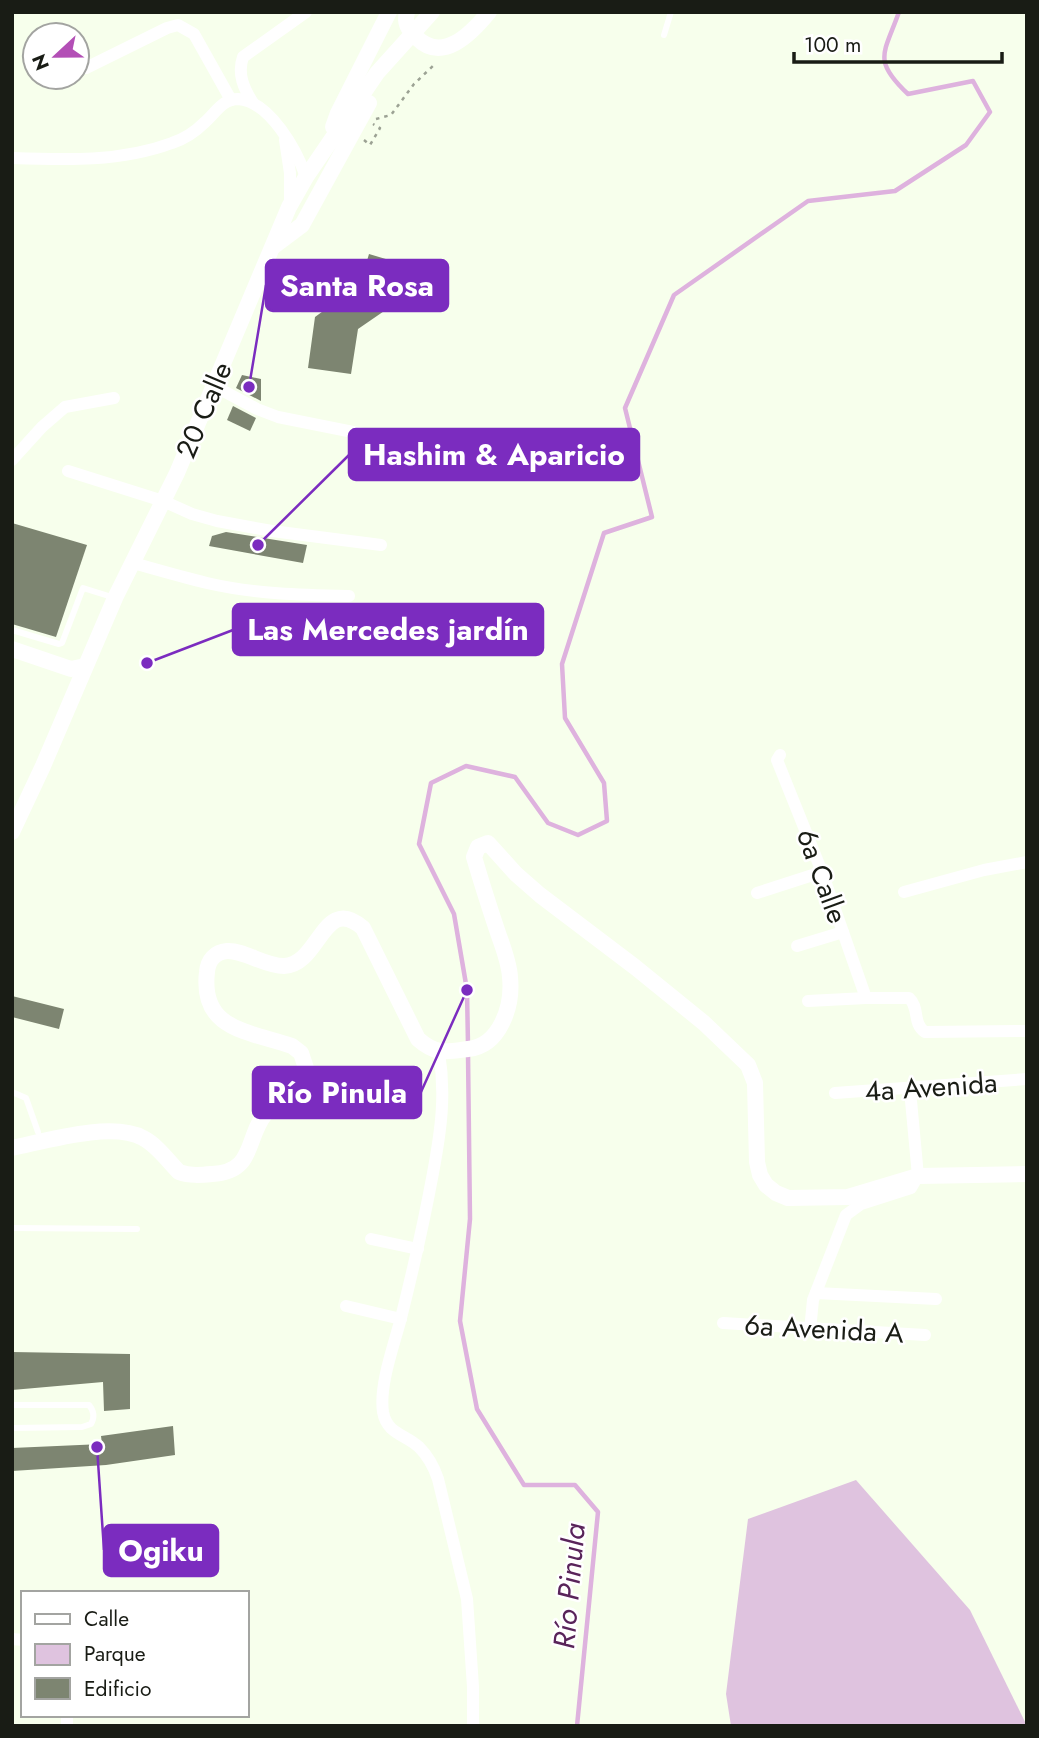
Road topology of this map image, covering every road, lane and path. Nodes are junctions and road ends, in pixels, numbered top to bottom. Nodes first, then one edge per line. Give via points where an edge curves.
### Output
1 (306, 12) edge
2 (389, 12) edge
3 (407, 12) edge
4 (432, 12) edge
5 (443, 12) edge
6 (489, 12) edge
7 (671, 12) edge
8 (664, 35) dead end
9 (442, 57) dead end
10 (91, 66) edge
11 (231, 100) junction
12 (253, 103) junction
13 (380, 128) dead end
14 (285, 136) junction
15 (325, 149) junction
16 (12, 158) edge
17 (306, 177) junction
18 (289, 207) junction
19 (272, 248) junction
20 (214, 386) junction
21 (114, 398) dead end
22 (413, 444) dead end
23 (12, 460) edge
24 (68, 471) dead end
25 (163, 501) junction
26 (381, 545) dead end
27 (133, 563) junction
28 (349, 596) dead end
29 (115, 598) junction
30 (12, 630) edge
31 (12, 649) edge
32 (12, 660) edge
33 (85, 666) junction
34 (74, 691) junction
35 (780, 755) dead end
36 (12, 832) edge
37 (1027, 862) edge
38 (822, 872) junction
39 (904, 892) dead end
40 (757, 893) dead end
41 (843, 932) junction
42 (797, 946) dead end
43 (866, 998) junction
44 (808, 1001) dead end
45 (1027, 1031) edge
46 (446, 1051) junction
47 (1027, 1079) edge
48 (910, 1090) junction
49 (12, 1092) edge
50 (835, 1093) dead end
51 (38, 1132) dead end
52 (12, 1148) edge
53 (1027, 1174) edge
54 (918, 1176) junction
55 (12, 1228) edge
56 (137, 1229) dead end
57 (371, 1239) dead end
58 (418, 1250) junction
59 (816, 1293) junction
60 (936, 1299) dead end
61 (346, 1306) dead end
62 (401, 1319) junction
63 (723, 1323) dead end
64 (810, 1330) junction
65 (925, 1335) dead end
66 (12, 1405) edge
67 (12, 1428) edge
68 (473, 1726) edge

1 - 12 street via 243,57 239,67
2 - 15 street
3 - 6 street via 408,29 424,46 441,48 466,37
4 - 15 street, 20 Calle via 377,73
5 - 19 street via 368,105 302,225
7 - 8 lane
9 - 13 path via 391,115 377,119 364,141 370,145
10 - 11 street via 178,25 194,34
11 - 12 street
11 - 16 street via 190,134 149,150 106,159
12 - 14 street
14 - 17 street
14 - 18 street
15 - 17 street, 20 Calle
17 - 18 street, 20 Calle
18 - 19 street, 20 Calle
19 - 20 street, 20 Calle
20 - 22 street via 278,417
20 - 25 street, 20 Calle
21 - 23 street via 65,407
24 - 25 street
25 - 26 street via 217,521
25 - 27 street, 20 Calle
27 - 28 street via 237,589
27 - 29 street, 20 Calle
29 - 30 lane via 83,588 59,644
29 - 33 street, 20 Calle
31 - 33 street via 66,668
32 - 34 street via 63,677
33 - 34 street, 20 Calle
34 - 36 street, 20 Calle
35 - 38 street, 6a Calle via 778,760
37 - 39 street
38 - 40 street
38 - 41 street, 6a Calle
41 - 42 street
41 - 43 street, 6a Calle
43 - 44 street
43 - 45 street via 909,998 914,1002 916,1023 925,1032
46 - 52 street via 429,1049 418,1039 363,928 355,920 339,918 329,923 308,955 295,964 270,965 230,951 217,953 208,963 206,995 213,1013 228,1024 292,1046 301,1053 309,1077 267,1111 245,1160 237,1167 218,1174 187,1175 144,1138 126,1132 81,1133
46 - 54 street via 480,1048 494,1038 510,992 506,956 474,857 478,847 488,843 540,895 704,1023 748,1065 755,1083 757,1162 760,1175 776,1194 848,1197
46 - 58 street via 443,1116
47 - 48 street, 4a Avenida
48 - 50 street, 4a Avenida
48 - 54 street
49 - 51 lane via 26,1098
53 - 54 street
54 - 59 street via 911,1188 861,1204 846,1215
55 - 56 lane
57 - 58 street
58 - 62 street
59 - 60 street
59 - 64 street
61 - 62 street
62 - 68 street via 382,1410 393,1432 418,1446 432,1463 438,1479 467,1599
63 - 64 street, 6a Avenida A
64 - 65 street, 6a Avenida A
66 - 67 lane via 89,1405 94,1418 92,1424 82,1427

